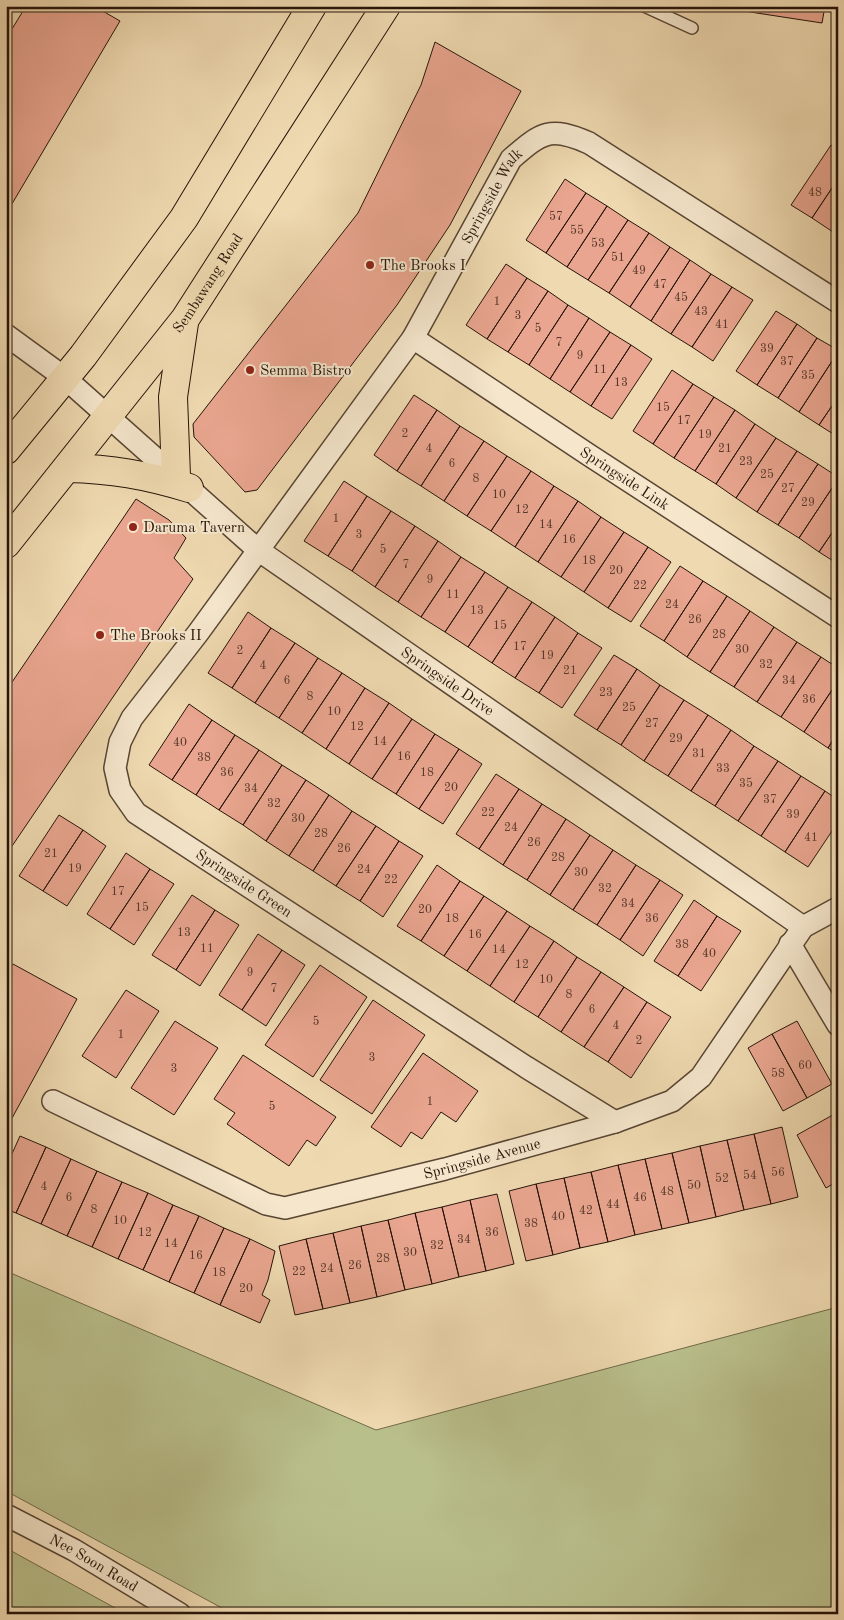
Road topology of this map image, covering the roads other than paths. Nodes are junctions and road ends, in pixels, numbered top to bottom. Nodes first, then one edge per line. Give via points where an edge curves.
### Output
1 (312, 6) edge
2 (386, 6) edge
3 (644, 6) edge
4 (692, 28) dead end
5 (838, 302) edge
6 (185, 319) junction
7 (6, 335) edge
8 (413, 338) junction
9 (65, 378) junction
10 (108, 416) junction
11 (6, 450) edge
12 (67, 468) junction
13 (183, 482) junction
14 (6, 544) edge
15 (258, 550) junction
16 (838, 617) edge
17 (838, 908) edge
18 (803, 927) junction
19 (790, 944) junction
20 (838, 1025) edge
21 (53, 1102) dead end
22 (615, 1122) junction
23 (6, 1515) edge
24 (180, 1614) edge

1 - 9 main road via 184,218
2 - 6 main road, Sembawang Road
3 - 4 lane
5 - 8 street, Springside Walk via 589,142 568,134 548,133 533,140 511,159
6 - 10 main road, Sembawang Road
6 - 13 main road via 173,396
7 - 9 street, Springside Drive
8 - 15 street, Springside Walk
8 - 16 street, Springside Link
9 - 10 street, Springside Drive
9 - 11 main road
10 - 12 main road, Sembawang Road
10 - 13 street, Springside Drive
12 - 13 main road via 101,469
12 - 14 main road, Sembawang Road
13 - 15 street, Springside Drive
15 - 18 street, Springside Drive
15 - 22 street, Springside Green via 132,718 120,742 115,768 120,790 136,812
17 - 18 street, Springside Avenue
18 - 19 street, Springside Avenue
19 - 20 street
19 - 22 street, Springside Avenue via 701,1077 672,1101
21 - 22 street, Springside Avenue via 266,1204 285,1208 445,1169
23 - 24 street, Nee Soon Road via 74,1550

